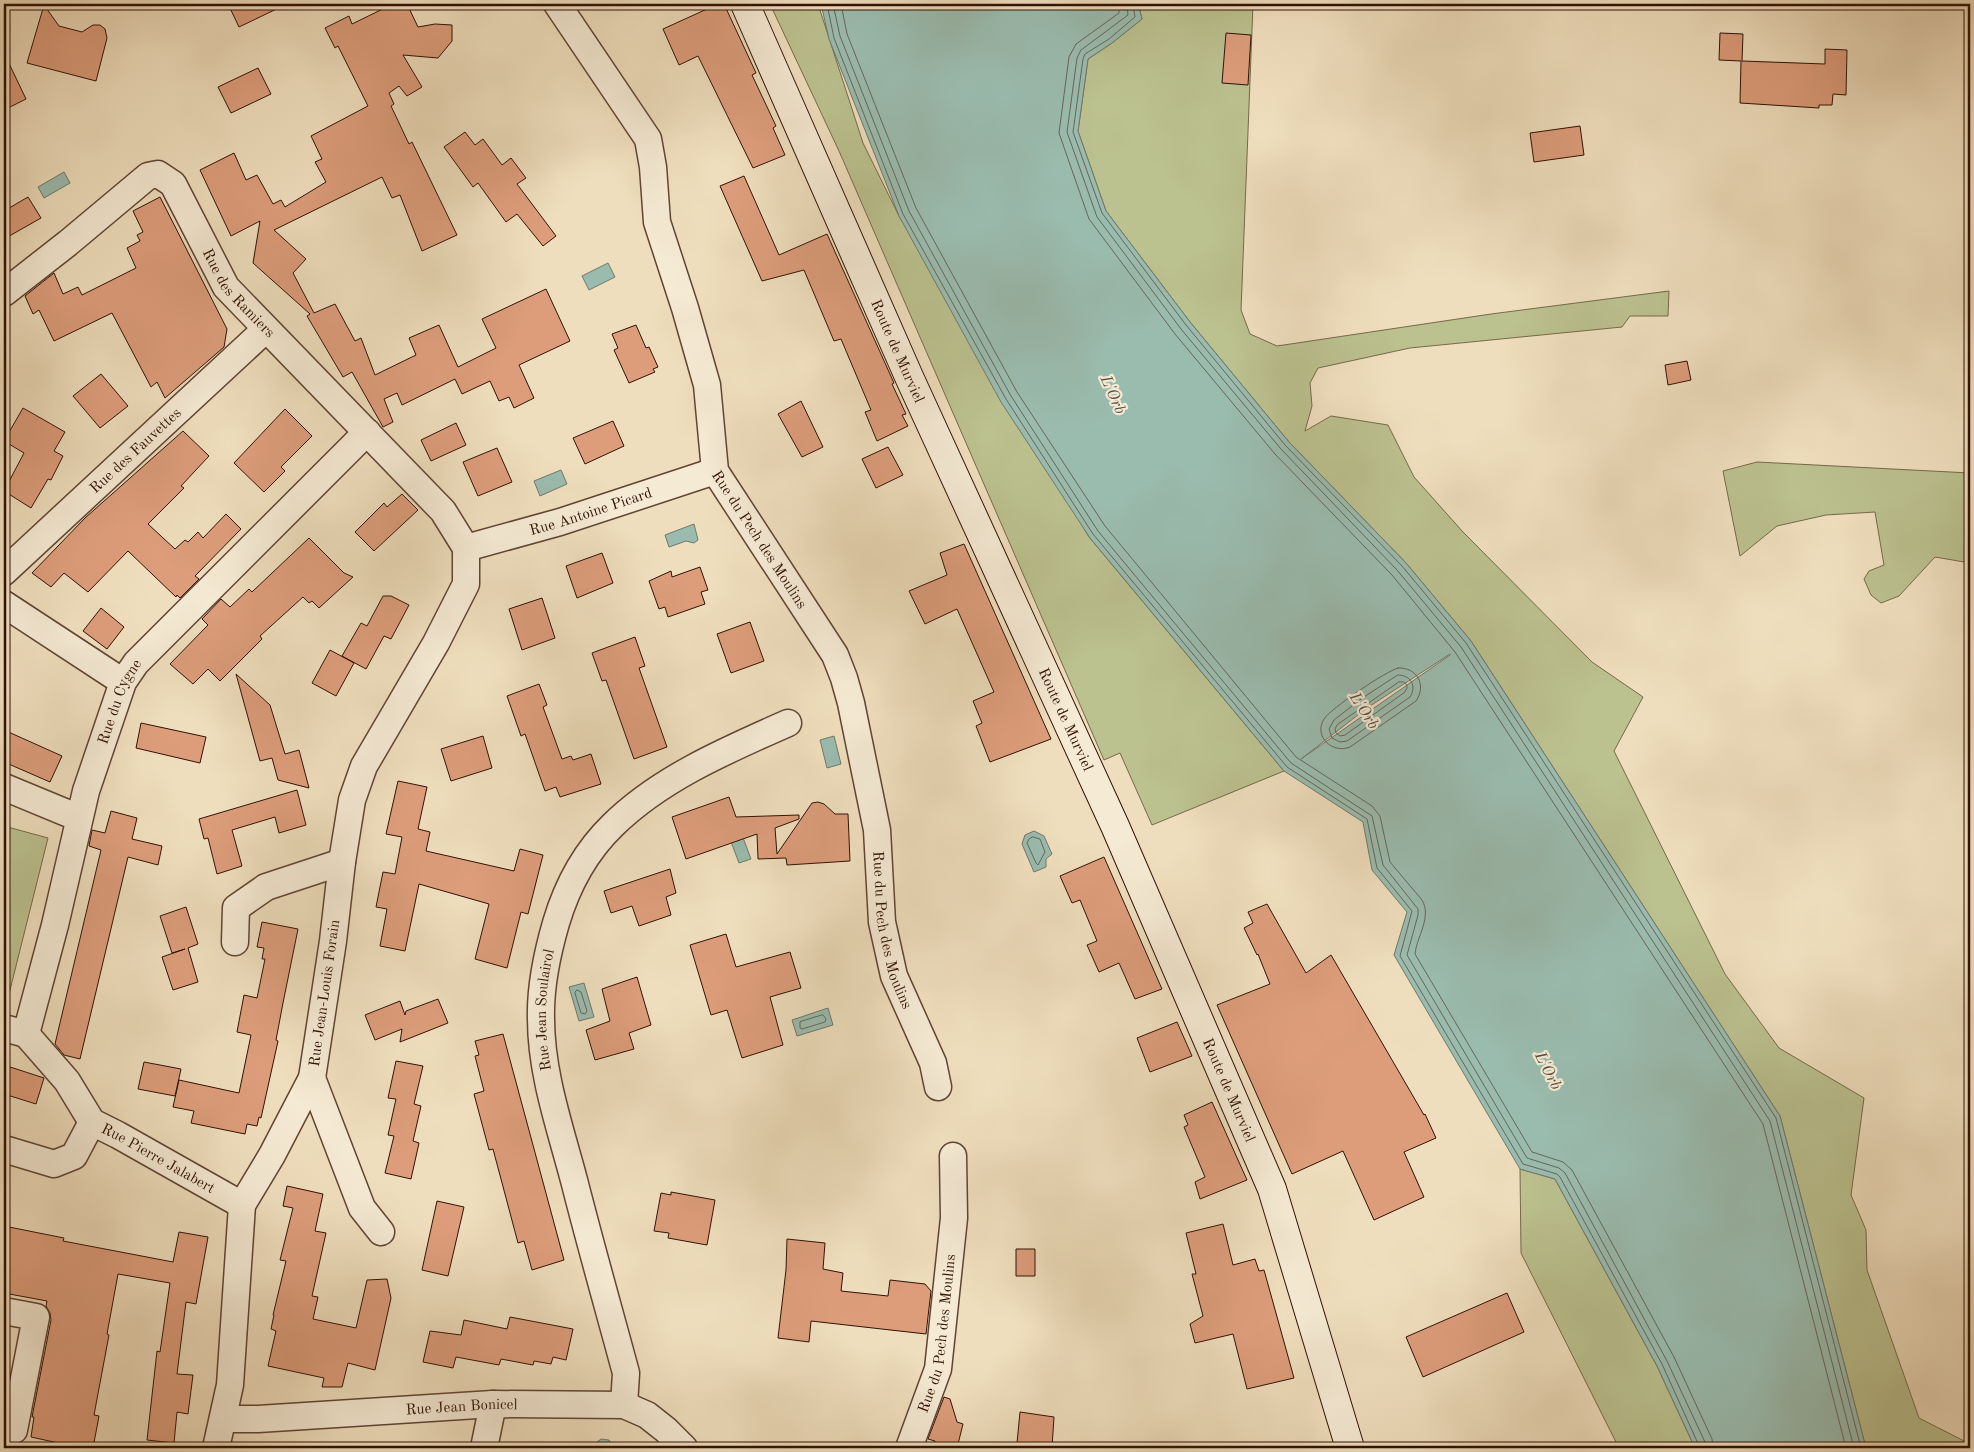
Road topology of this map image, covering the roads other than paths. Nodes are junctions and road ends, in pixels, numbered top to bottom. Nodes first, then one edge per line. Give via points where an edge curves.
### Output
1 (557, 4) edge
2 (745, 4) edge
3 (4, 294) edge
4 (266, 329) junction
5 (367, 432) junction
6 (715, 472) junction
7 (466, 548) junction
8 (4, 572) edge
9 (4, 604) edge
10 (123, 682) junction
11 (788, 723) dead end
12 (4, 787) edge
13 (80, 818) junction
14 (342, 862) junction
15 (235, 942) dead end
16 (15, 1031) edge
17 (312, 1078) junction
18 (938, 1087) dead end
19 (92, 1122) junction
20 (4, 1150) edge
21 (953, 1156) dead end
22 (242, 1205) junction
23 (381, 1232) dead end
24 (4, 1311) edge
25 (493, 1404) junction
26 (624, 1405) junction
27 (224, 1418) junction
28 (4, 1428) edge
29 (216, 1448) edge
30 (484, 1448) edge
31 (684, 1448) edge
32 (909, 1448) edge
33 (1350, 1448) edge

1 - 6 street, Rue du Pech des Moulins via 648,139 657,222 707,385
2 - 33 main road, Route de Murviel via 910,379 1115,826 1272,1189
3 - 4 street, Rue des Ramiers via 148,176 158,174 173,184 226,288
4 - 5 street, Rue des Ramiers
4 - 8 street, Rue des Fauvettes
5 - 7 street, Rue des Ramiers via 443,511
5 - 10 street, Rue du Cygne via 136,663
6 - 7 street, Rue Antoine Picard via 560,522
6 - 18 street, Rue du Pech des Moulins via 835,655 844,678 877,830 882,922 894,976 933,1063
7 - 14 street, Rue Jean-Louis Forain via 466,584 436,643 364,766 352,800
9 - 10 street
10 - 13 street, Rue du Cygne
11 - 26 street, Rue Jean Soulairol via 734,747 672,781 631,808 612,826 575,874 562,904 546,959 540,1020 548,1080 626,1373
12 - 13 street
13 - 16 street, Rue du Cygne via 55,924
14 - 15 street via 266,887 236,908
14 - 17 street, Rue Jean-Louis Forain
16 - 19 street, Rue Pierre Jalabert via 67,1081
17 - 22 street, Rue Jean-Louis Forain
17 - 23 street via 362,1208
19 - 20 street via 74,1156 54,1164
19 - 22 street, Rue Pierre Jalabert
21 - 32 street, Rue du Pech des Moulins via 954,1218 938,1369
22 - 27 street, Rue Jean-Louis Forain via 230,1385
24 - 28 street via 36,1317 14,1430
25 - 26 street, Rue Jean Bonicel
25 - 27 street, Rue Jean Bonicel via 258,1419
25 - 30 street
26 - 31 street, Rue Jean Bonicel via 647,1415
27 - 29 street, Rue Jean-Louis Forain

